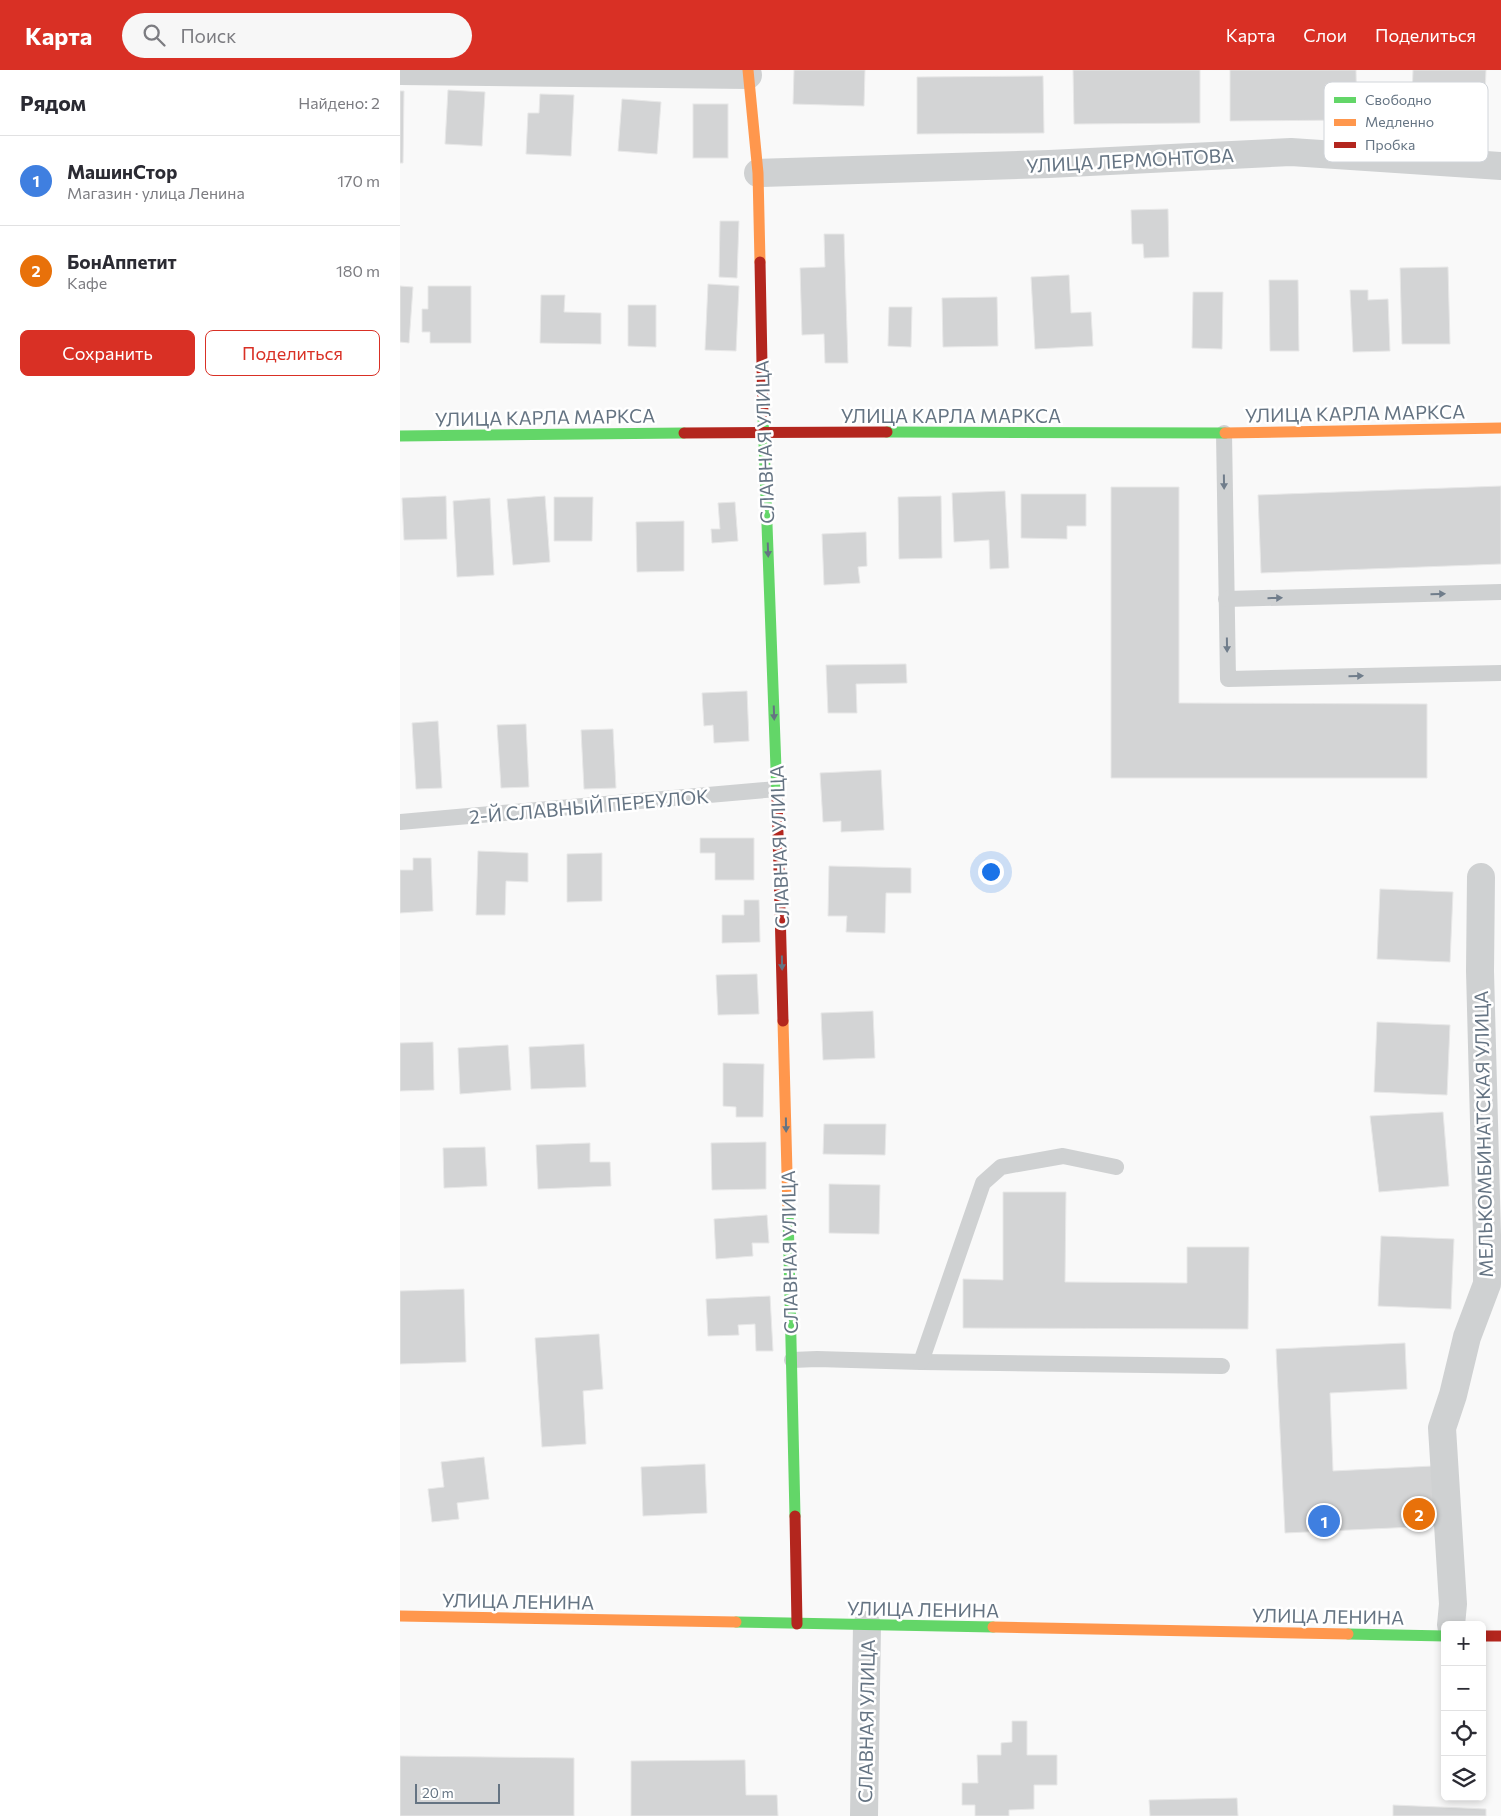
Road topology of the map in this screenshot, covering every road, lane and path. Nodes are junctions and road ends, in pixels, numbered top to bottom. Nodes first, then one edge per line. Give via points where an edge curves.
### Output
1 (400, 71) edge
2 (748, 72) edge
3 (1324, 154) edge
4 (1441, 162) edge
5 (1501, 166) edge
6 (758, 173) junction
7 (1501, 428) edge
8 (763, 432) junction
9 (1224, 433) junction
10 (400, 436) edge
11 (1501, 592) edge
12 (1226, 600) junction
13 (1501, 673) edge
14 (777, 789) junction
15 (400, 822) edge
16 (1481, 877) dead end
17 (1116, 1167) dead end
18 (792, 1360) junction
19 (921, 1362) junction
20 (1222, 1366) dead end
21 (400, 1616) edge
22 (1451, 1621) edge
23 (797, 1624) junction
24 (867, 1625) junction
25 (1441, 1636) edge
26 (1486, 1636) edge
27 (1501, 1636) edge
28 (864, 1816) edge

1 - 2 street
2 - 6 street, СЛАВНАЯ УЛИЦА
3 - 6 street, УЛИЦА ЛЕРМОНТОВА via 1291,152 1058,164
4 - 5 street, УЛИЦА ЛЕРМОНТОВА
6 - 8 street, СЛАВНАЯ УЛИЦА
7 - 9 street, УЛИЦА КАРЛА МАРКСА
8 - 9 street, УЛИЦА КАРЛА МАРКСА
8 - 10 street, УЛИЦА КАРЛА МАРКСА
8 -> 14 street, СЛАВНАЯ УЛИЦА
9 -> 12 lane
12 -> 11 lane
12 -> 13 lane via 1228,679
14 - 15 lane, 2-Й СЛАВНЫЙ ПЕРЕУЛОК
14 -> 18 street, СЛАВНАЯ УЛИЦА
16 - 22 street, МЕЛЬКОМБИНАТСКАЯ УЛИЦА via 1486,1284 1442,1428
17 - 19 lane via 1063,1156 1001,1167 983,1182
18 - 19 lane
18 - 23 street, СЛАВНАЯ УЛИЦА
19 - 20 lane
21 - 23 street, УЛИЦА ЛЕНИНА
23 - 24 street, УЛИЦА ЛЕНИНА
24 - 25 street, УЛИЦА ЛЕНИНА
24 - 28 street, СЛАВНАЯ УЛИЦА
26 - 27 street

